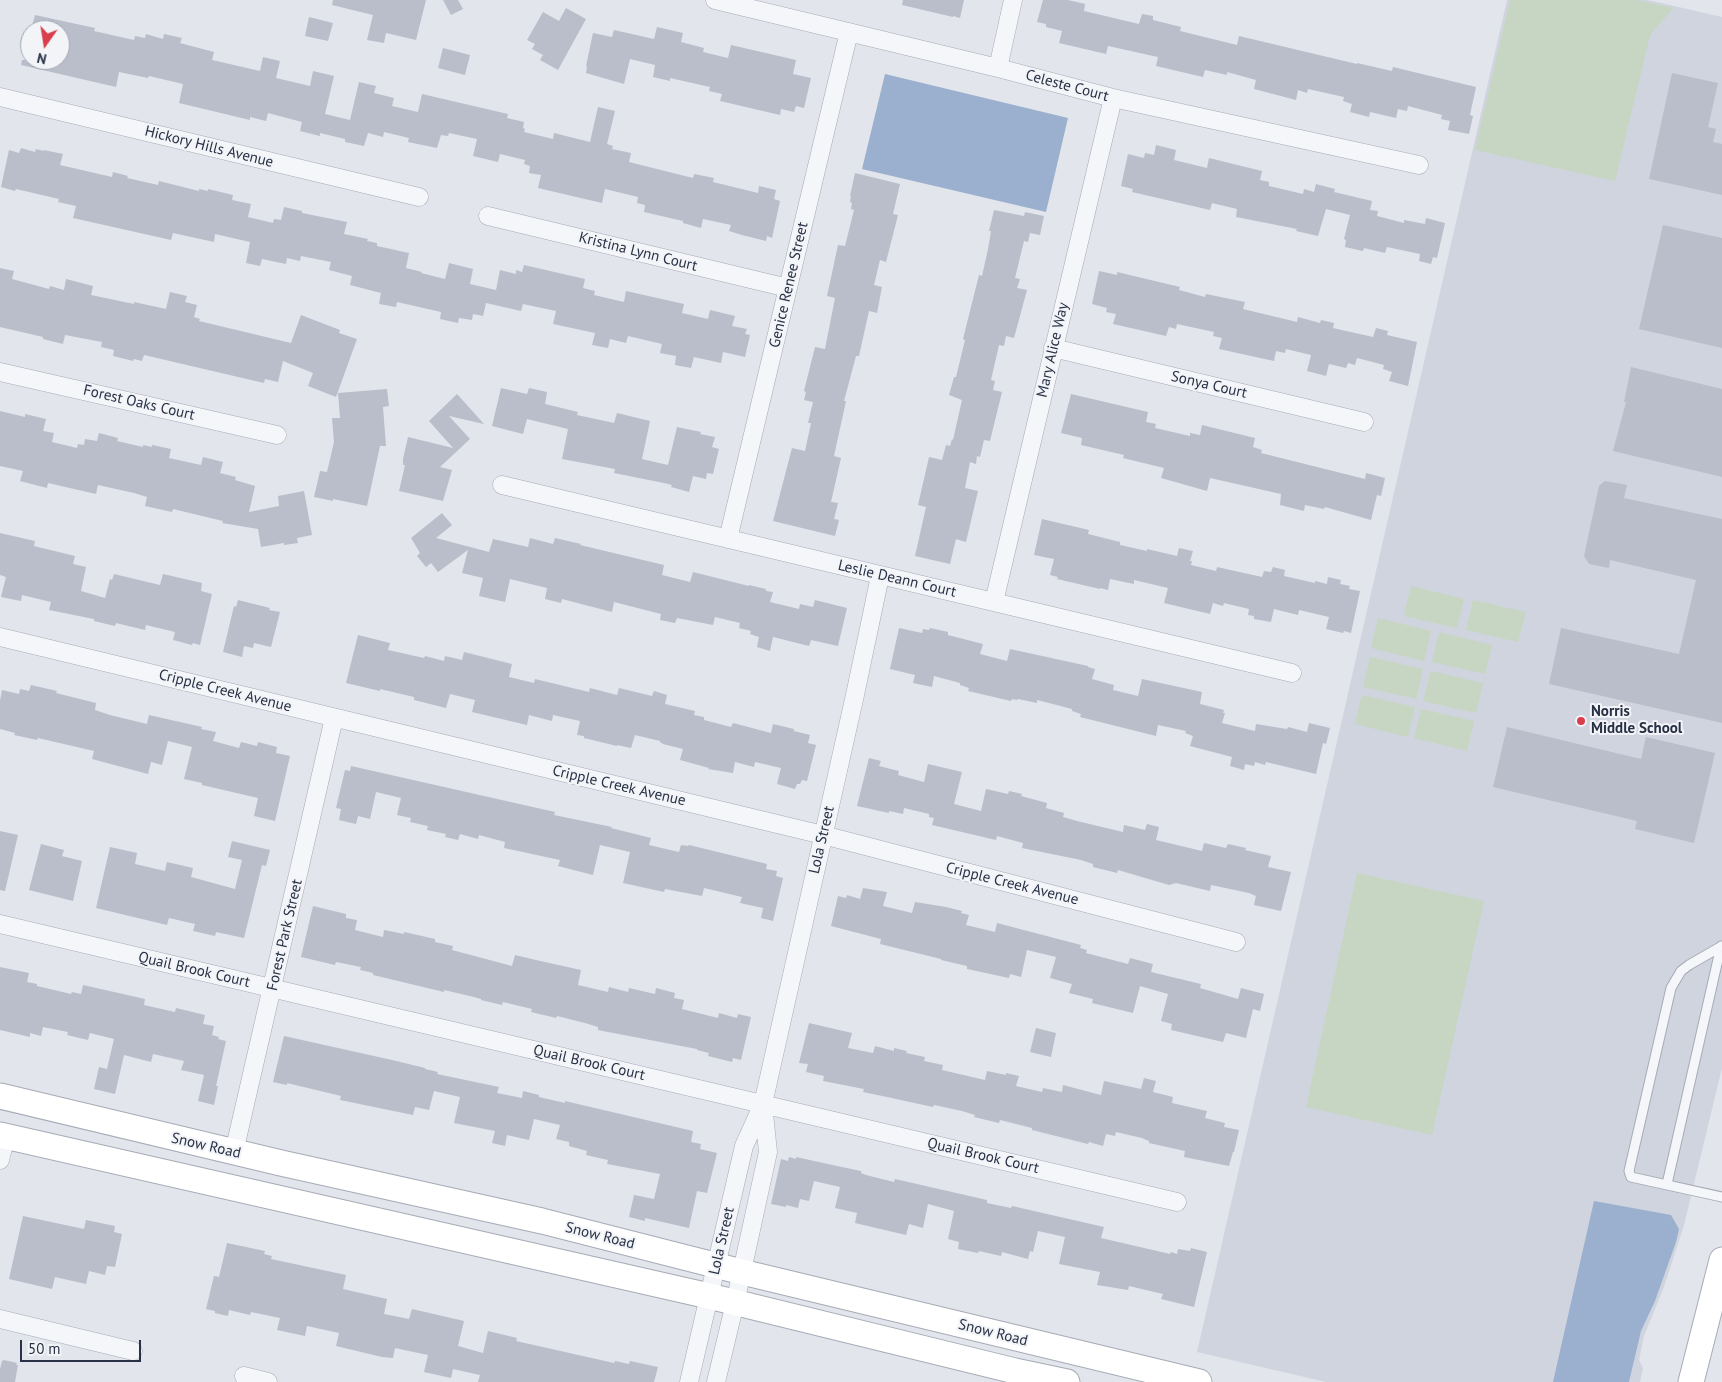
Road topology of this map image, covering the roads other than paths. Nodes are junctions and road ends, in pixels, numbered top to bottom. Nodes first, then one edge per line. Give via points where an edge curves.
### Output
1 (715, 0) edge
2 (1013, 0) edge
3 (849, 32) junction
4 (998, 68) junction
5 (0, 97) edge
6 (1113, 98) junction
7 (1419, 165) dead end
8 (419, 198) dead end
9 (488, 216) dead end
10 (788, 288) junction
11 (1053, 348) junction
12 (0, 372) edge
13 (1364, 422) dead end
14 (278, 435) dead end
15 (502, 484) dead end
16 (728, 539) junction
17 (880, 576) junction
18 (994, 602) junction
19 (0, 637) edge
20 (1292, 674) dead end
21 (334, 718) junction
22 (823, 835) junction
23 (0, 924) edge
24 (1236, 942) dead end
25 (1722, 946) edge
26 (272, 989) junction
27 (0, 1096) edge
28 (763, 1104) junction
29 (2, 1143) edge
30 (234, 1152) junction
31 (1667, 1184) junction
32 (1722, 1197) edge
33 (1177, 1202) dead end
34 (1722, 1260) edge
35 (716, 1265) junction
36 (742, 1272) junction
37 (709, 1296) junction
38 (735, 1303) junction
39 (0, 1319) edge
40 (132, 1350) dead end
41 (244, 1376) dead end
42 (268, 1382) edge
43 (689, 1382) edge
44 (716, 1382) edge
45 (1067, 1382) edge
46 (1199, 1382) edge
47 (1691, 1382) edge

1 - 3 street, Celeste Court
2 - 4 street
3 - 4 street, Celeste Court
3 - 10 street, Genice Renee Street
4 - 6 street, Celeste Court
5 - 8 street, Hickory Hills Avenue
6 - 7 street, Celeste Court
6 - 11 street, Mary Alice Way
9 - 10 street, Kristina Lynn Court
10 - 16 street, Genice Renee Street
11 - 13 street, Sonya Court
11 - 18 street, Mary Alice Way
12 - 14 street, Forest Oaks Court
15 - 16 street, Leslie Deann Court
16 - 17 street, Leslie Deann Court
17 - 18 street, Leslie Deann Court
17 - 22 street, Lola Street
18 - 20 street, Leslie Deann Court
19 - 21 street, Cripple Creek Avenue
21 - 22 street, Cripple Creek Avenue
21 - 26 street, Forest Park Street
22 - 24 street, Cripple Creek Avenue
22 - 28 street, Lola Street
23 - 26 street, Quail Brook Court
25 - 31 lane
25 - 31 lane via 1688,965 1671,988 1628,1171 1631,1176
26 - 28 street, Quail Brook Court
26 - 30 street, Forest Park Street
27 - 30 main road, Snow Road
28 - 33 street, Quail Brook Court
28 - 35 street, Lola Street via 744,1146
28 - 36 street, Lola Street via 768,1152
29 - 37 main road
30 - 35 main road, Snow Road via 542,1221
31 - 32 lane
34 - 47 main road
35 - 36 main road, Snow Road
35 - 37 street, Lola Street
36 - 38 street, Lola Street
36 - 46 main road, Snow Road
37 - 38 main road
37 - 43 street, Lola Street
38 - 44 street, Lola Street
38 - 45 main road
39 - 40 street
41 - 42 street

